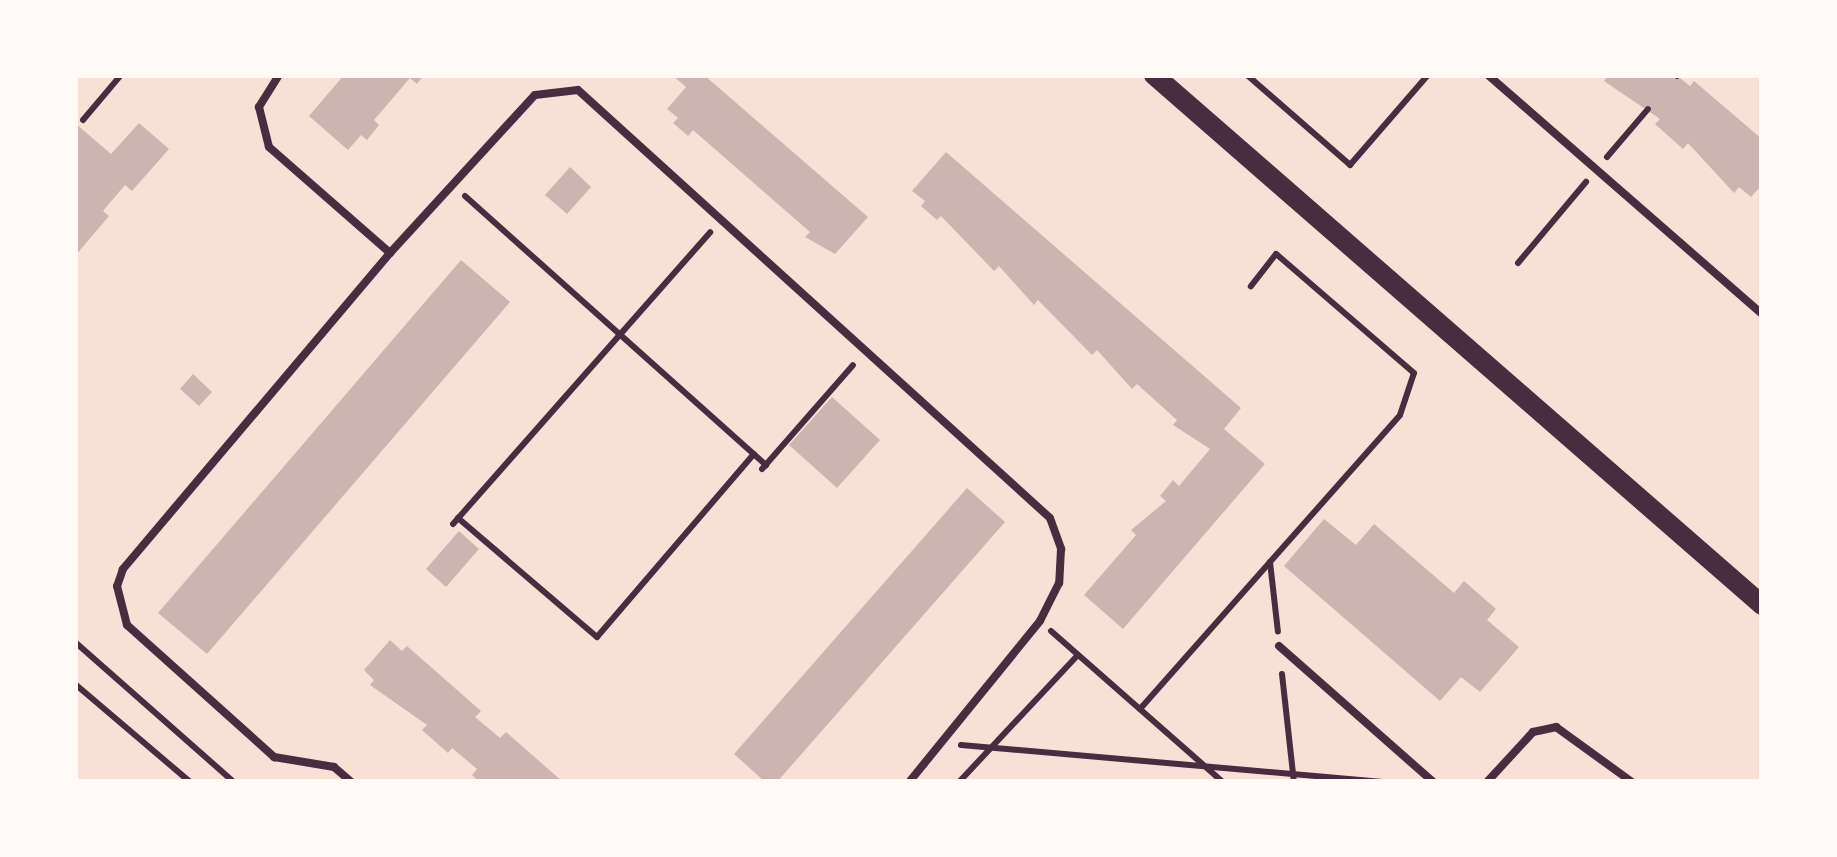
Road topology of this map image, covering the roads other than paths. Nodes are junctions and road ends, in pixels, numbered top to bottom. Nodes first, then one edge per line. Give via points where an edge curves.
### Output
1 (279, 75) edge
2 (1154, 75) edge
3 (1488, 75) edge
4 (390, 253) junction
5 (1762, 314) edge
6 (1762, 605) edge
7 (1279, 646) dead end
8 (351, 782) edge
9 (909, 782) edge
10 (1432, 782) edge
11 (1487, 782) edge
12 (1632, 782) edge

1 - 4 lane via 260,107 269,147
2 - 6 main road
3 - 5 lane
4 - 8 lane via 123,570 117,586 127,625 262,747 274,757 334,767
4 - 9 lane via 535,95 578,90 1050,518 1061,549 1058,583 1040,621
7 - 10 lane
11 - 12 lane via 1533,732 1556,727

